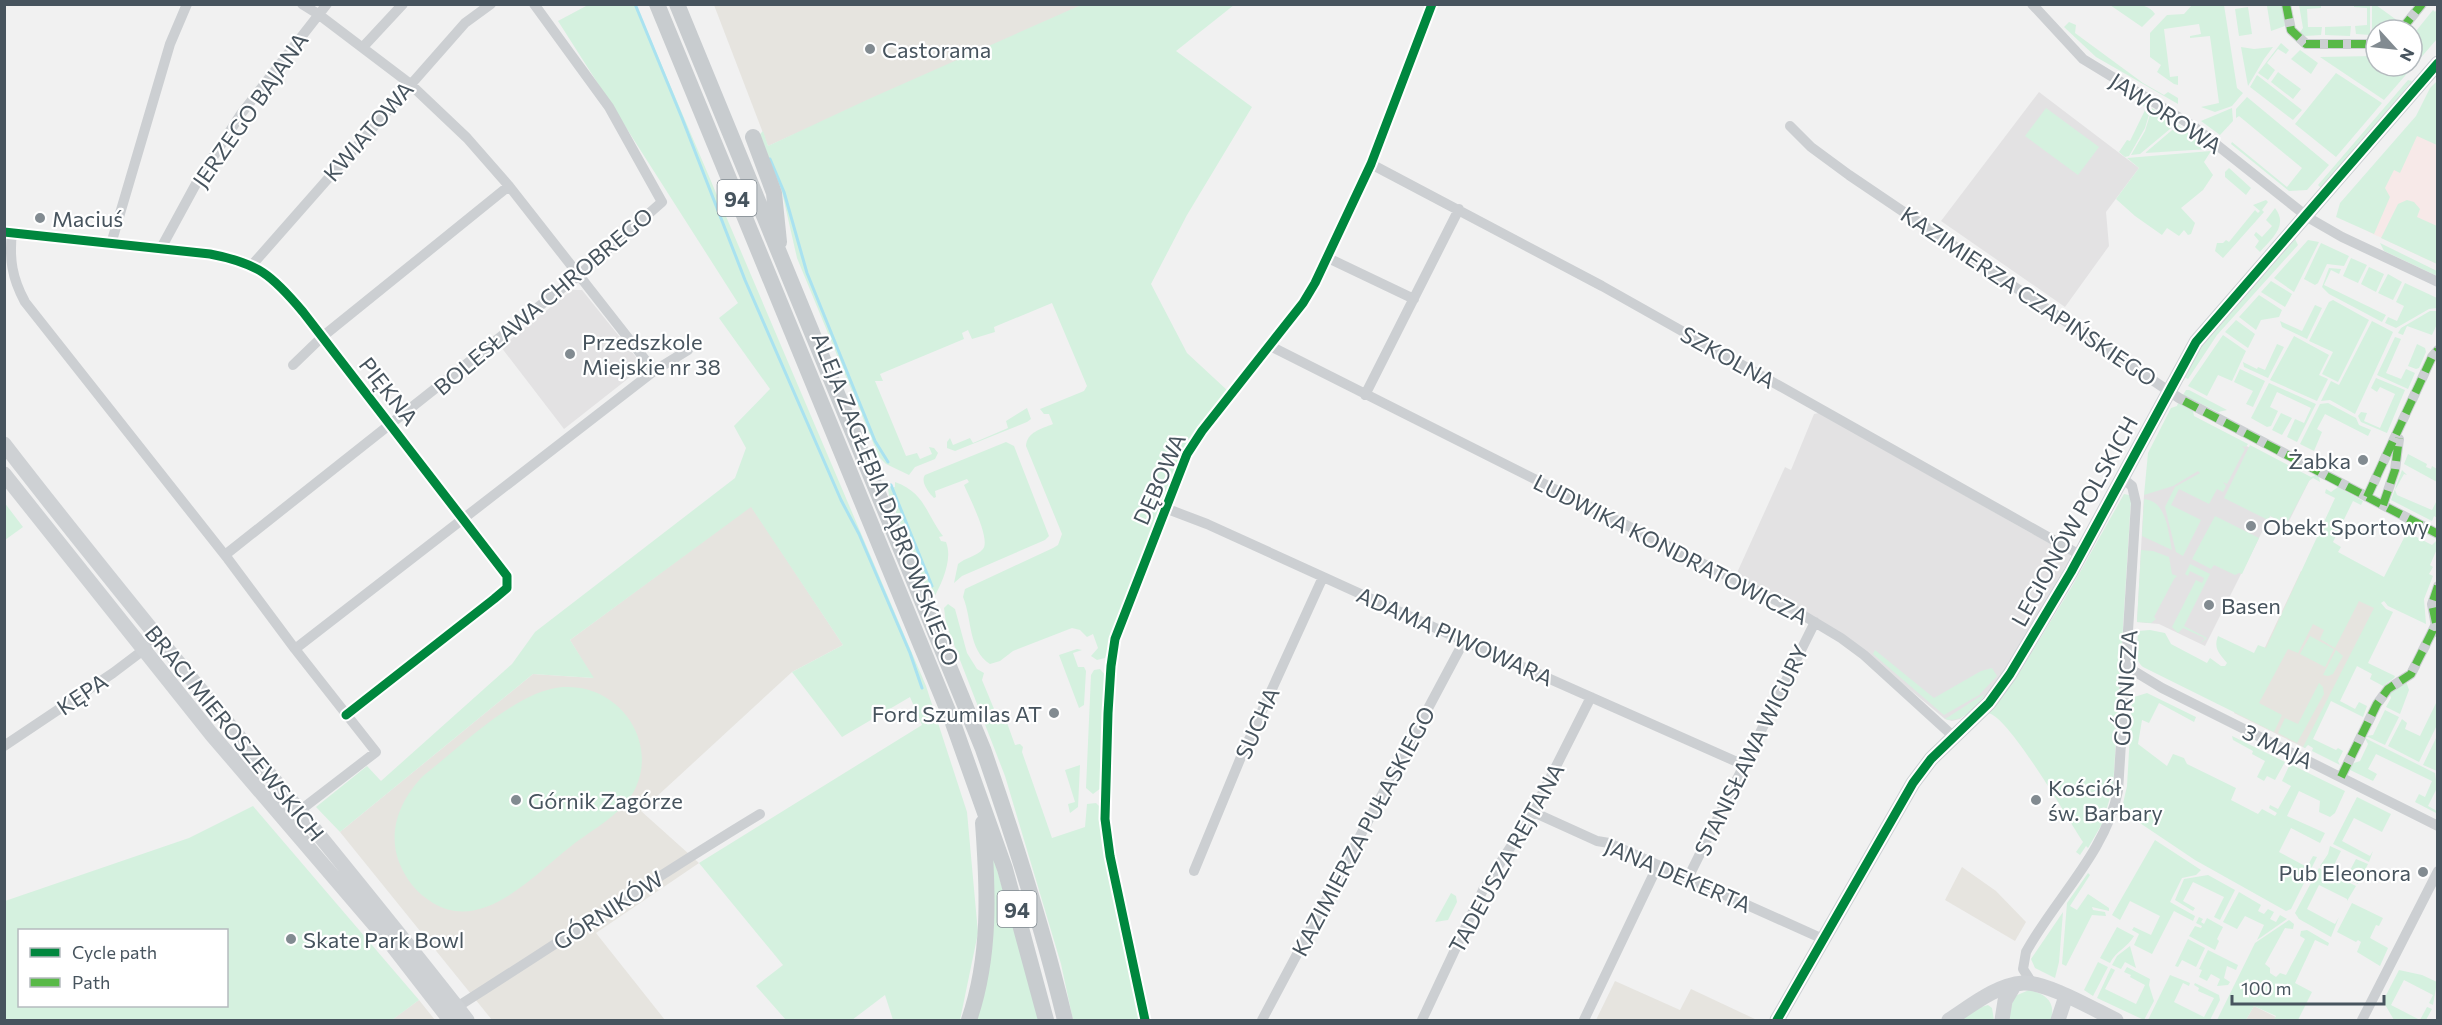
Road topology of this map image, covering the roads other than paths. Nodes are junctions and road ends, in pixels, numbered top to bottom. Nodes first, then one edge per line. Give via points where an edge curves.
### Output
1 (187, 4) edge
2 (302, 4) edge
3 (327, 4) edge
4 (403, 4) edge
5 (491, 4) edge
6 (534, 4) edge
7 (657, 4) edge
8 (677, 4) edge
9 (2032, 4) edge
10 (2286, 4) edge
11 (2422, 4) edge
12 (1432, 5) edge
13 (318, 14) junction
14 (2411, 18) edge
15 (2364, 44) edge
16 (363, 47) junction
17 (2438, 63) edge
18 (410, 83) junction
19 (1790, 126) dead end
20 (753, 137) dead end
21 (1371, 164) junction
22 (509, 186) junction
23 (1459, 210) junction
24 (2306, 216) junction
25 (8, 232) edge
26 (111, 244) junction
27 (160, 250) junction
28 (780, 255) junction
29 (1328, 258) junction
30 (252, 265) junction
31 (580, 274) junction
32 (2438, 282) edge
33 (1414, 298) junction
34 (322, 337) junction
35 (1270, 346) junction
36 (688, 350) dead end
37 (2438, 350) edge
38 (293, 365) dead end
39 (654, 371) junction
40 (2169, 390) junction
41 (1365, 395) junction
42 (392, 425) junction
43 (2400, 430) junction
44 (4, 444) edge
45 (4, 474) edge
46 (2122, 478) junction
47 (2367, 497) junction
48 (2383, 505) junction
49 (1166, 508) junction
50 (463, 519) junction
51 (2438, 534) edge
52 (225, 555) junction
53 (2080, 555) junction
54 (1323, 577) junction
55 (2438, 586) edge
56 (1815, 622) junction
57 (2436, 629) edge
58 (158, 639) junction
59 (1464, 641) junction
60 (295, 649) junction
61 (144, 650) junction
62 (2127, 657) junction
63 (1592, 697) junction
64 (346, 715) junction
65 (1953, 736) junction
66 (4, 746) edge
67 (1744, 765) junction
68 (2341, 777) junction
69 (981, 798) junction
70 (298, 812) junction
71 (1533, 812) junction
72 (760, 814) dead end
73 (2438, 826) edge
74 (1658, 865) junction
75 (1194, 871) dead end
76 (2438, 871) edge
77 (1688, 878) junction
78 (1823, 939) junction
79 (2032, 983) junction
80 (2015, 984) junction
81 (2066, 996) junction
82 (453, 1014) edge
83 (467, 1020) edge
84 (969, 1020) edge
85 (1046, 1020) edge
86 (1065, 1020) edge
87 (1145, 1020) edge
88 (1262, 1020) edge
89 (1422, 1020) edge
90 (1584, 1020) edge
91 (1777, 1020) edge
92 (1949, 1020) edge
93 (2002, 1020) edge
94 (2058, 1020) edge
95 (2116, 1020) edge
96 (2362, 1020) edge

1 - 26 street via 170,44
2 - 13 street
3 - 13 street, JERZEGO BAJANA
4 - 16 street
5 - 18 street, KWIATOWA via 465,23
6 - 31 street, BOLESŁAWA CHROBREGO via 609,107 662,202
7 - 69 main road, ALEJA ZAGŁĘBIA DĄBROWSKIEGO / 94 via 942,694
8 - 28 main road, ALEJA ZAGŁĘBIA DĄBROWSKIEGO / 94
9 - 24 street, JAWOROWA via 2084,59 2193,126
10 - 15 street via 2291,30 2306,44
11 - 14 street
12 - 21 street, DĘBOWA
13 - 16 street
13 - 27 street, JERZEGO BAJANA via 241,114 197,182
16 - 18 street
17 - 24 main road, LEGIONÓW POLSKICH
18 - 22 street
18 - 30 street, KWIATOWA
19 - 40 street, KAZIMIERZA CZAPIŃSKIEGO via 1849,175
20 - 28 main road via 774,193
21 - 23 street, SZKOLNA
21 - 29 street, DĘBOWA
22 - 31 street
22 - 34 street
23 - 33 street
23 - 53 street, SZKOLNA via 1602,286
24 - 32 street, JAWOROWA
24 - 40 main road, LEGIONÓW POLSKICH via 2204,330
25 - 26 street, PIĘKNA
25 - 52 street via 10,267 25,302
26 - 27 street, PIĘKNA
27 - 30 street, PIĘKNA via 210,254
28 - 86 main road, ALEJA ZAGŁĘBIA DĄBROWSKIEGO / 94 via 983,749 1018,849
29 - 33 street
29 - 35 street, DĘBOWA via 1303,303
30 - 34 street, PIĘKNA via 284,289
31 - 39 street
31 - 42 street, BOLESŁAWA CHROBREGO
33 - 41 street
34 - 38 street
34 - 42 street, PIĘKNA
35 - 41 street, LUDWIKA KONDRATOWICZA
35 - 49 street, DĘBOWA via 1187,454
36 - 39 street
37 - 43 street
39 - 50 street
40 - 46 main road, LEGIONÓW POLSKICH
40 - 47 street, KAZIMIERZA CZAPIŃSKIEGO
41 - 56 street, LUDWIKA KONDRATOWICZA
42 - 50 street, PIĘKNA
42 - 52 street, BOLESŁAWA CHROBREGO
43 - 47 street
43 - 48 street via 2396,466
44 - 58 main road, BRACI MIEROSZEWSKICH
45 - 61 main road, BRACI MIEROSZEWSKICH
46 - 53 main road, LEGIONÓW POLSKICH
46 - 62 street, GÓRNICZA via 2132,486 2136,503
47 - 48 street, KAZIMIERZA CZAPIŃSKIEGO
48 - 51 street, KAZIMIERZA CZAPIŃSKIEGO
49 - 54 street, ADAMA PIWOWARA
49 - 87 street, DĘBOWA via 1115,639 1108,713 1107,839
50 - 60 street
50 - 64 street, PIĘKNA via 507,576 507,588
52 - 60 street
53 - 65 main road, LEGIONÓW POLSKICH via 2003,685
54 - 59 street, ADAMA PIWOWARA
54 - 75 street, SUCHA
55 - 57 street via 2432,604
56 - 65 street, LUDWIKA KONDRATOWICZA via 1864,655
56 - 67 street, STANISŁAWA WIGURY
57 - 68 street via 2411,674 2388,689 2377,704
58 - 61 street, KĘPA
58 - 70 main road, BRACI MIEROSZEWSKICH
59 - 63 street, ADAMA PIWOWARA
59 - 88 street, KAZIMIERZA PUŁASKIEGO
60 - 64 street
61 - 66 street, KĘPA
61 - 82 main road, BRACI MIEROSZEWSKICH via 271,806
62 - 68 street, 3 MAJA via 2134,671 2162,688
62 - 79 street, GÓRNICZA via 2115,805 2100,839 2026,952 2023,969
63 - 67 street, ADAMA PIWOWARA
63 - 71 street, TADEUSZA REJTANA
64 - 70 street via 376,752
65 - 78 main road, LEGIONÓW POLSKICH via 1908,791
67 - 77 street, STANISŁAWA WIGURY
68 - 73 street, 3 MAJA
69 - 84 main road via 987,930
69 - 85 main road, ALEJA ZAGŁĘBIA DĄBROWSKIEGO / 94 via 1020,919
70 - 82 main road, BRACI MIEROSZEWSKICH via 404,939
71 - 74 street, JANA DEKERTA
71 - 89 street, TADEUSZA REJTANA via 1483,890
72 - 82 street, GÓRNIKÓW via 683,860
74 - 77 street, JANA DEKERTA
74 - 90 street
76 - 96 street
77 - 78 street, JANA DEKERTA
78 - 91 main road, LEGIONÓW POLSKICH
79 - 80 main road
79 - 81 main road
80 - 92 main road
80 - 93 main road via 2005,1001
81 - 94 main road
81 - 95 main road
82 - 83 main road, BRACI MIEROSZEWSKICH

